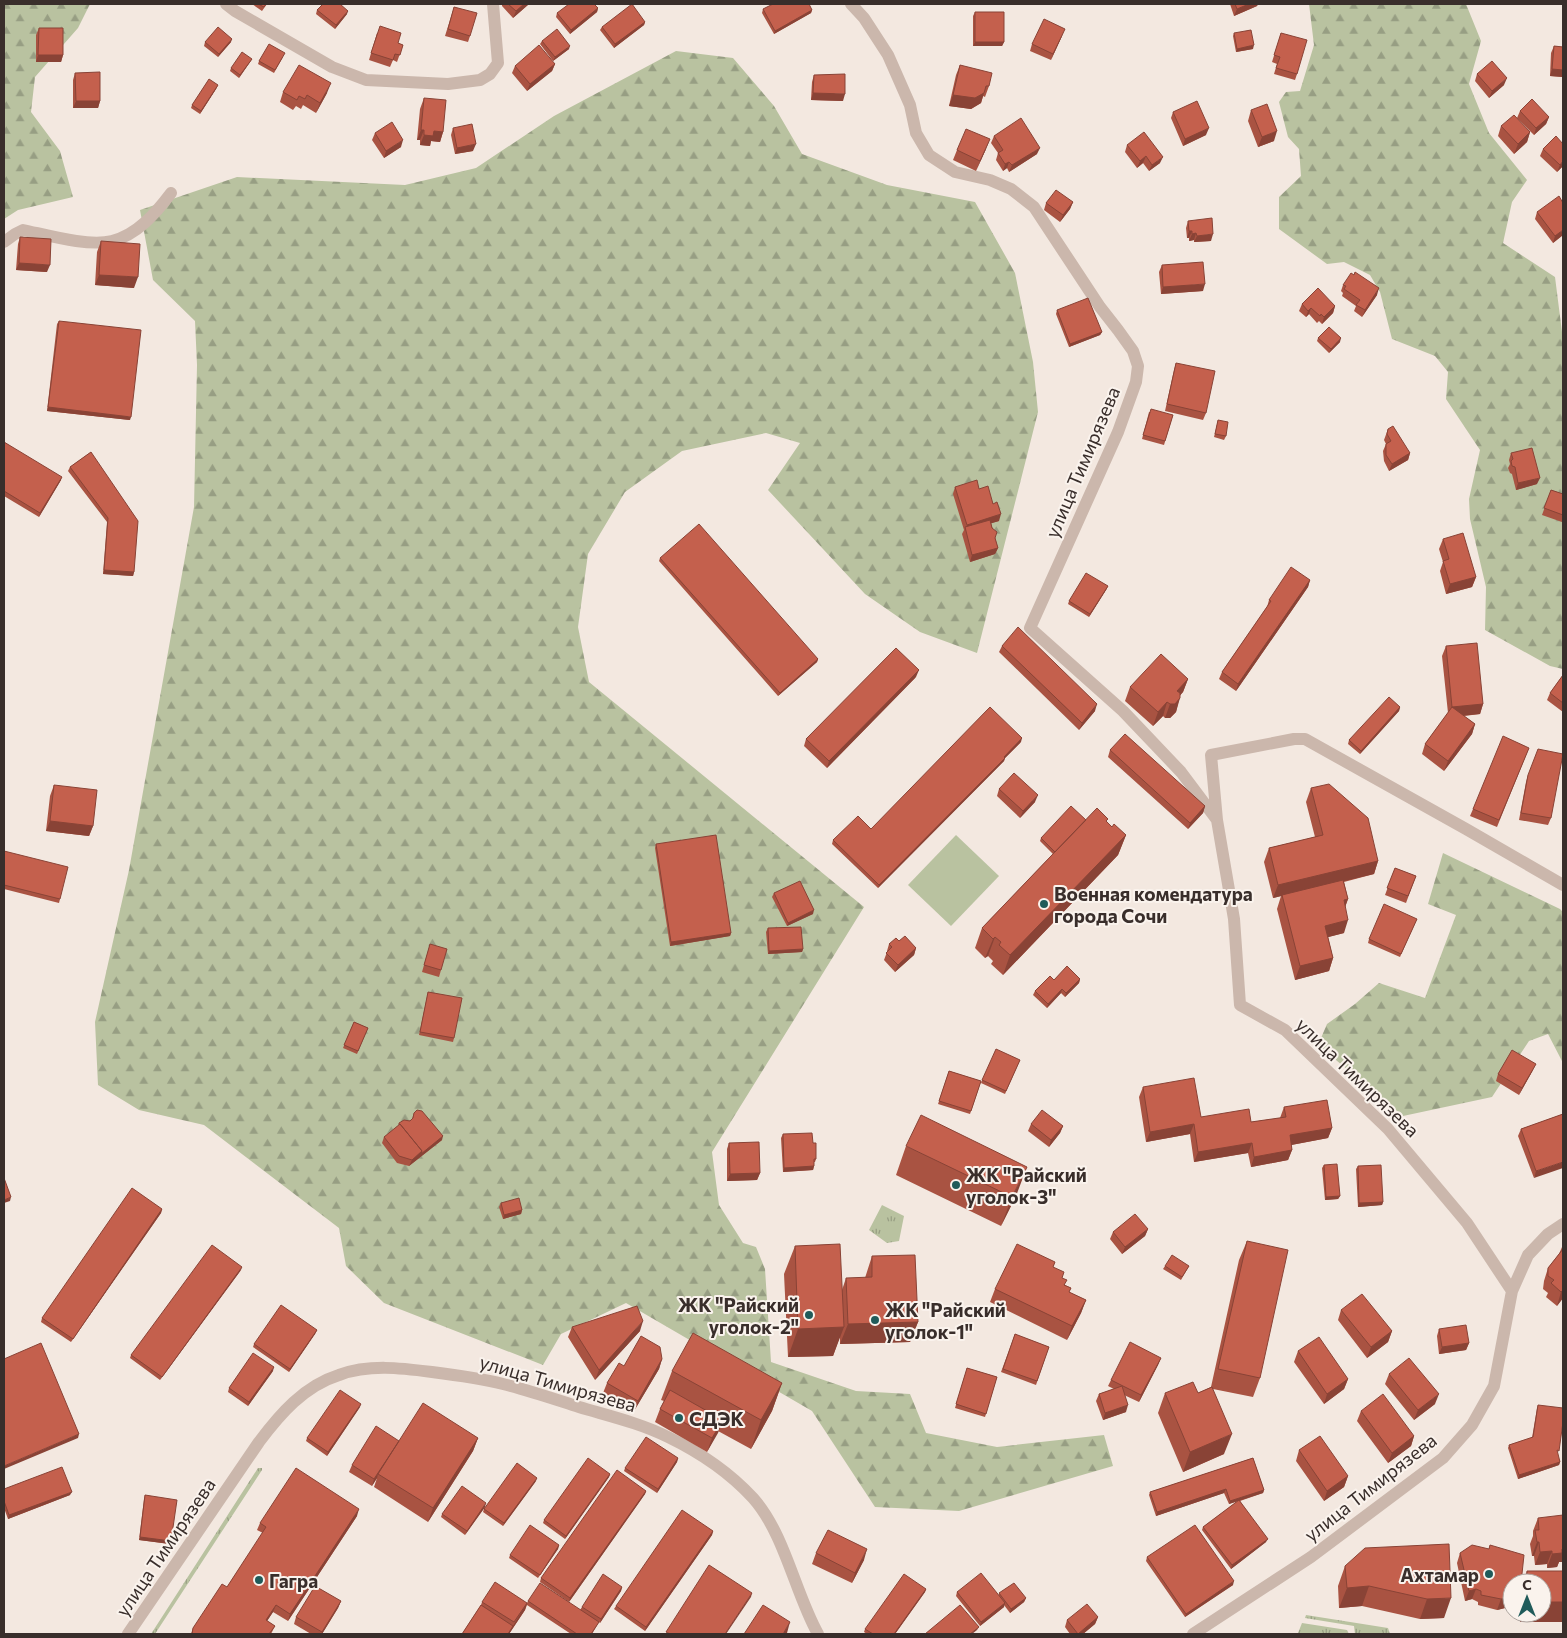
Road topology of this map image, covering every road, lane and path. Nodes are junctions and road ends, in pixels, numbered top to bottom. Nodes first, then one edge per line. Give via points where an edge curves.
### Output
1 (226, 4) edge
2 (493, 4) edge
3 (851, 4) edge
4 (171, 193) dead end
5 (4, 242) edge
6 (1217, 820) junction
7 (1563, 885) edge
8 (1563, 1224) edge
9 (1512, 1291) junction
10 (128, 1634) edge
11 (818, 1634) edge
12 (1193, 1634) edge

1 - 2 street via 323,62 366,80 448,84 480,80 490,74 498,63
3 - 6 street, улица Тимирязева via 888,55 910,105 916,133 929,155 955,172 1012,189 1034,207 1133,351 1138,366 1136,382 1118,432 1030,628 1129,718 1182,772
4 - 5 street via 156,212 133,232 111,241 89,242 23,230
6 - 7 street, улица Тимирязева via 1211,755 1305,739
6 - 9 street, улица Тимирязева via 1234,919 1240,1005 1285,1030 1388,1129 1468,1223
8 - 9 street, улица Тимирязева via 1528,1255
9 - 12 street, улица Тимирязева via 1494,1386 1472,1425 1443,1458 1310,1557
10 - 11 street, улица Тимирязева via 279,1416 311,1388 338,1375 370,1368 399,1368 505,1384 632,1422 677,1442 725,1470 768,1520

